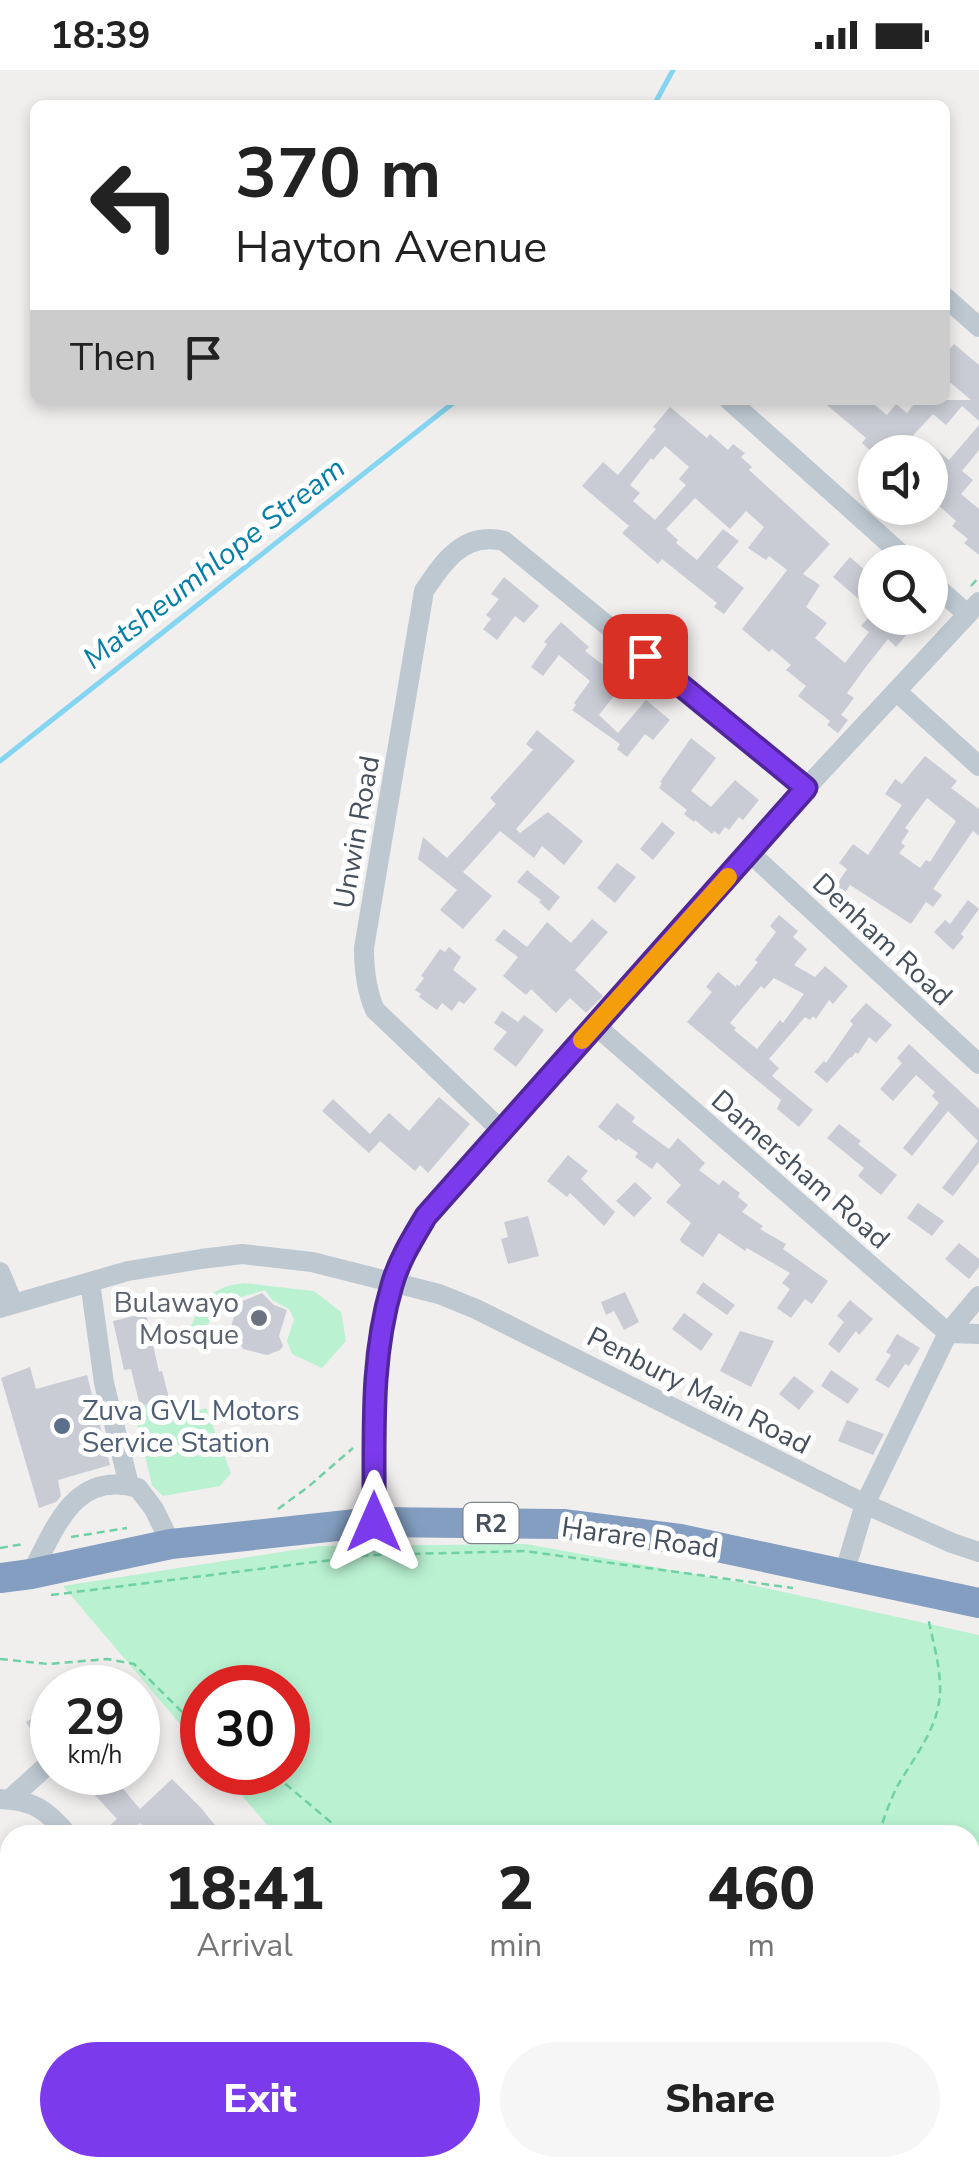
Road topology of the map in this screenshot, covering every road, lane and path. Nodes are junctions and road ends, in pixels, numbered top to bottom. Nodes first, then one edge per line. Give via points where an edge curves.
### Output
1 (950, 302) edge
2 (979, 328) edge
3 (735, 405) edge
4 (891, 545) edge
5 (948, 592) edge
6 (973, 608) edge
7 (896, 691) junction
8 (979, 766) edge
9 (806, 788) junction
10 (750, 853) junction
11 (595, 1025) junction
12 (979, 1064) edge
13 (502, 1130) junction
14 (0, 1272) edge
15 (90, 1282) junction
16 (393, 1282) junction
17 (979, 1296) edge
18 (7, 1306) edge
19 (948, 1333) junction
20 (979, 1334) edge
21 (357, 1445) dead end
22 (128, 1485) junction
23 (865, 1504) junction
24 (275, 1512) dead end
25 (374, 1522) junction
26 (166, 1533) junction
27 (49, 1540) junction
28 (0, 1548) edge
29 (979, 1552) edge
30 (844, 1574) junction
31 (0, 1578) edge
32 (37, 1585) junction
33 (800, 1589) dead end
34 (922, 1590) junction
35 (979, 1602) edge
36 (0, 1660) edge
37 (180, 1710) edge
38 (30, 1779) edge
39 (299, 1795) edge
40 (5, 1799) edge
41 (59, 1825) edge
42 (334, 1825) edge
43 (882, 1825) edge

1 - 2 street
3 - 4 street
5 - 6 street
6 - 7 street
7 - 8 street
7 - 9 street
9 - 10 street
9 - 13 street, Unwin Road via 504,541 460,546 442,564 424,591 364,948 366,982 375,1010
10 - 11 street
10 - 12 street, Denham Road
11 - 13 street
11 - 19 street, Damersham Road
13 - 16 street via 426,1216
14 - 18 street
15 - 16 street, Penbury Main Road via 242,1254
15 - 18 street, Penbury Main Road
15 - 22 street
16 - 23 street, Penbury Main Road via 476,1309
16 - 25 street via 375,1366
17 - 19 street
19 - 20 street
19 - 23 street
21 - 24 path
22 - 26 street via 138,1488
22 - 27 street via 91,1489 76,1498
23 - 29 street, Penbury Main Road
23 - 30 street
25 - 26 highway, Harare Road / R2
25 - 30 highway, Harare Road / R2 via 563,1524
26 - 27 path
26 - 32 highway, Harare Road / R2
27 - 28 path
27 - 32 street
30 - 34 highway, Harare Road / R2
31 - 32 highway, Harare Road / R2
32 - 33 path via 371,1554 524,1551
34 - 35 highway, Harare Road / R2
34 - 43 path via 940,1695 920,1752
36 - 37 path via 107,1658 134,1664
38 - 40 street
39 - 42 path
40 - 41 street via 38,1806

